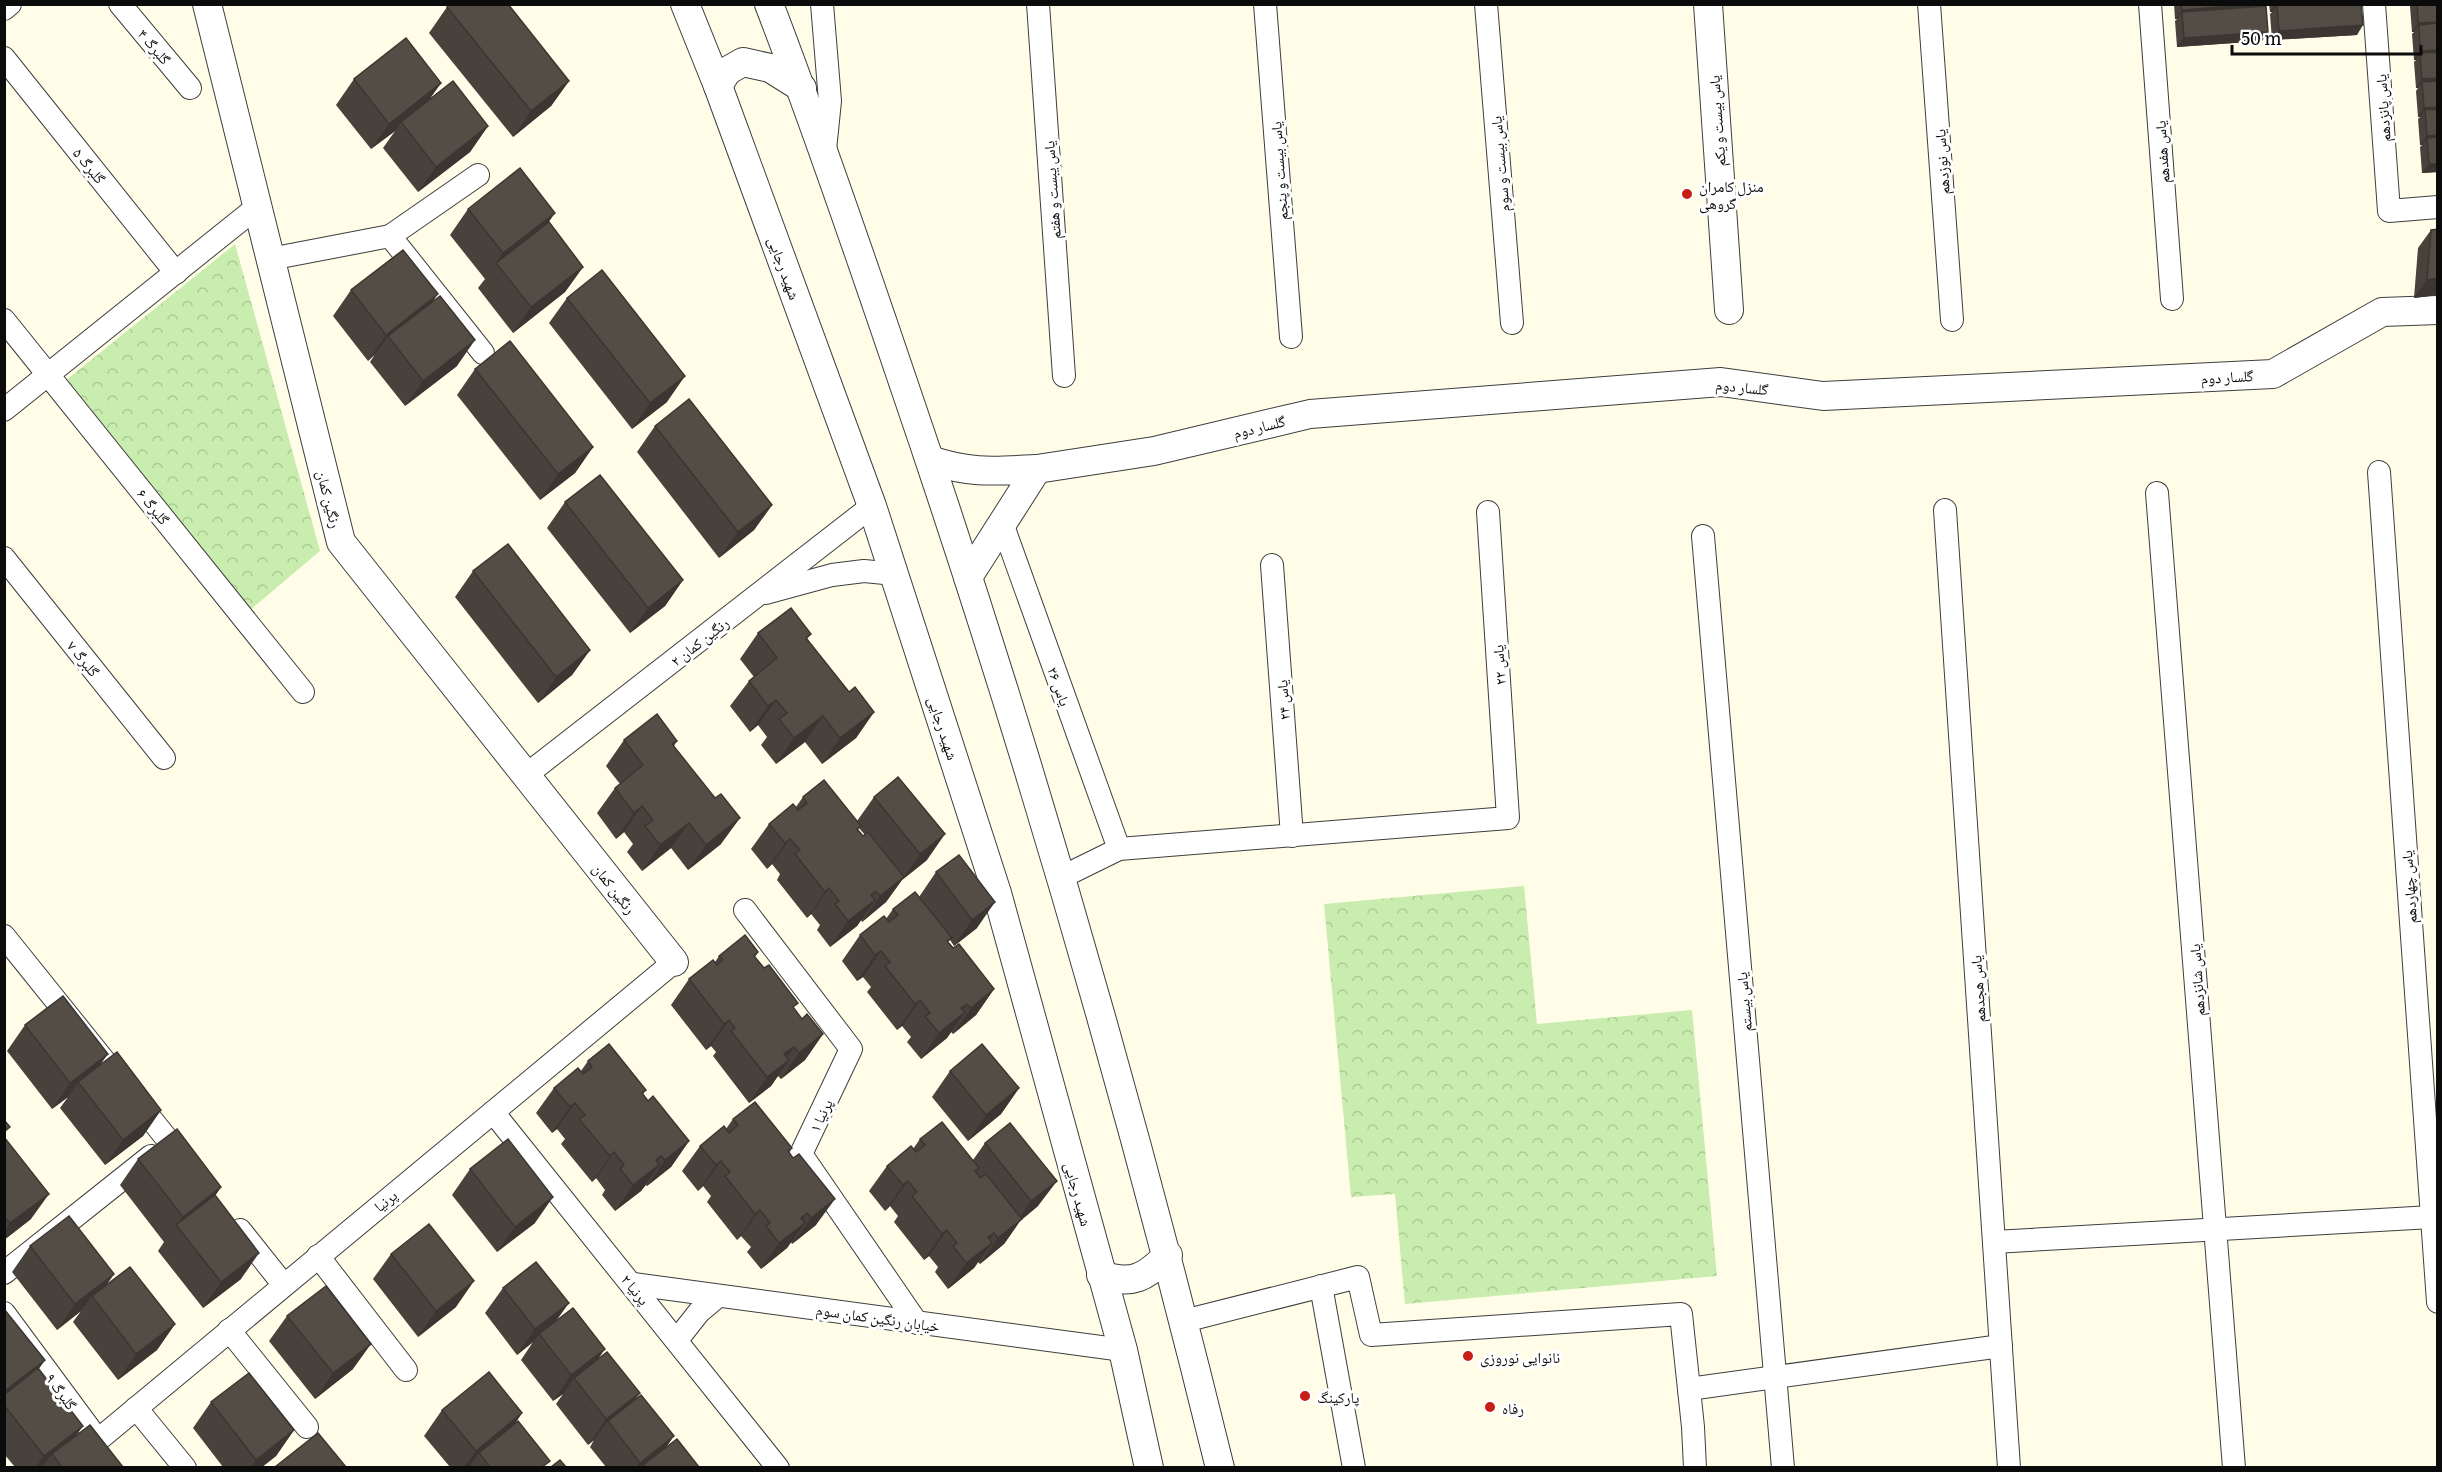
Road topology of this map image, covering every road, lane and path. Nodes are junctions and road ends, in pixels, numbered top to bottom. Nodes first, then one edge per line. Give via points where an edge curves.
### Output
1 (10, 4) edge
2 (120, 4) edge
3 (207, 4) edge
4 (685, 4) edge
5 (769, 4) edge
6 (822, 4) edge
7 (1038, 4) edge
8 (1265, 4) edge
9 (1486, 4) edge
10 (1708, 4) edge
11 (1929, 4) edge
12 (2150, 4) edge
13 (2374, 4) edge
14 (4, 9) edge
15 (4, 58) edge
16 (718, 86) junction
17 (190, 88) dead end
18 (802, 88) junction
19 (825, 152) junction
20 (478, 174) dead end
21 (258, 207) junction
22 (2438, 207) edge
23 (390, 236) junction
24 (270, 259) junction
25 (176, 273) junction
26 (2172, 299) dead end
27 (1729, 310) dead end
28 (2438, 310) edge
29 (4, 320) edge
30 (1952, 320) dead end
31 (1512, 323) dead end
32 (1291, 337) dead end
33 (483, 353) dead end
34 (49, 375) junction
35 (1064, 376) dead end
36 (4, 410) edge
37 (930, 460) junction
38 (1037, 469) junction
39 (2379, 472) dead end
40 (2157, 493) dead end
41 (872, 506) junction
42 (1945, 510) dead end
43 (1488, 512) dead end
44 (1002, 523) junction
45 (1703, 536) dead end
46 (4, 558) edge
47 (1272, 565) dead end
48 (895, 574) junction
49 (968, 577) junction
50 (756, 596) junction
51 (303, 692) dead end
52 (164, 758) dead end
53 (526, 775) junction
54 (1292, 836) junction
55 (1119, 849) junction
56 (1062, 877) junction
57 (745, 910) dead end
58 (4, 936) edge
59 (674, 962) joint
60 (493, 1112) junction
61 (169, 1142) junction
62 (198, 1177) edge
63 (226, 1213) edge
64 (2432, 1217) junction
65 (2215, 1230) junction
66 (1994, 1242) junction
67 (1168, 1255) junction
68 (318, 1256) junction
69 (4, 1273) edge
70 (1101, 1275) junction
71 (283, 1284) junction
72 (633, 1284) junction
73 (1321, 1286) junction
74 (718, 1296) junction
75 (2438, 1302) edge
76 (4, 1313) edge
77 (1184, 1322) junction
78 (917, 1323) junction
79 (229, 1330) junction
80 (677, 1340) junction
81 (2001, 1346) junction
82 (1123, 1350) junction
83 (406, 1370) dead end
84 (1775, 1378) junction
85 (1689, 1389) junction
86 (136, 1408) junction
87 (307, 1427) dead end
88 (98, 1440) joint
89 (185, 1467) edge
90 (778, 1467) edge
91 (1149, 1467) edge
92 (1220, 1467) edge
93 (1353, 1467) edge
94 (1695, 1467) edge
95 (1783, 1467) edge
96 (2009, 1467) edge
97 (2234, 1467) edge

1 - 14 street
2 - 17 street, گلبرگ ۴
3 - 21 street, رنگین کمان
4 - 16 street, شهید رجایی
5 - 18 street
6 - 19 street via 830,101
7 - 35 street, یاس یبست و هفتم
8 - 32 street, یاس بیست و پنجم
9 - 31 street, یاس بیست و سوم
10 - 27 street, یاس بیست و یکم
11 - 30 street, یاس نوزدهم
12 - 26 street, یاس هفدهم
13 - 22 street, یاس پانزدهم via 2389,211
15 - 25 street, گلبرگ ۵
16 - 18 street via 727,71 742,62 770,68
16 - 41 street, شهید رجایی
18 - 19 street
19 - 37 street
20 - 23 street
21 - 24 street, رنگین کمان
21 - 25 street
23 - 24 street
23 - 33 street
24 - 53 street, رنگین کمان via 341,542
25 - 34 street
28 - 38 street, گلسار دوم via 2382,312 2273,374 1823,396 1721,382 1663,386 1310,414 1154,451
29 - 34 street, گلبرگ ۶
34 - 36 street
34 - 51 street, گلبرگ ۶
37 - 38 street, گلسار دوم via 978,472
37 - 49 street
38 - 44 street
39 - 64 street, یاس چهاردهم
40 - 65 street, یاس شانزدهم
41 - 48 street, شهید رجایی
41 - 50 street, رنگین کمان ۲
42 - 66 street, یاس هجدهم
43 - 54 street, یاس ۲۲ via 1508,818
44 - 49 street
44 - 55 street, یاس ۲۶
45 - 84 street, یاس بیستم
46 - 52 street, گلبرگ ۷
47 - 54 street, یاس ۲۴
48 - 50 street via 864,571 832,575
48 - 70 street, شهید رجایی via 997,893
49 - 56 street
50 - 53 street, رنگین کمان ۲
53 - 59 street, رنگین کمان
54 - 55 street
55 - 56 street
56 - 67 street
57 - 78 street, پرنیا ۱ via 851,1049 801,1154
58 - 61 street
59 - 60 street, پرنیا
60 - 68 street, پرنیا
60 - 72 street, پرنیا ۲
61 - 62 street
61 - 69 street
63 - 71 street
64 - 65 street
64 - 75 street, یاس چهاردهم
65 - 66 street
65 - 97 street, یاس شانزدهم
66 - 81 street, یاس هجدهم
67 - 70 street via 1137,1279 1116,1280
67 - 77 street
68 - 71 street, پرنیا
68 - 83 street
70 - 82 street, شهید رجایی
71 - 79 street, پرنیا
72 - 74 street, خیابان رنگین کمان سوم
72 - 80 street, پرنیا ۲
73 - 77 street
73 - 85 street via 1358,1277 1371,1335 1681,1314
73 - 93 street
74 - 78 street, خیابان رنگین کمان سوم
74 - 80 street
76 - 88 street, گلبرگ ۹
77 - 92 street
78 - 82 street, خیابان رنگین کمان سوم
79 - 86 street, پرنیا
79 - 87 street
80 - 90 street, پرنیا ۲
81 - 84 street
81 - 96 street, یاس هجدهم
82 - 91 street, شهید رجایی
84 - 85 street
84 - 95 street, یاس بیستم
85 - 94 street
86 - 88 street, پرنیا
86 - 89 street

